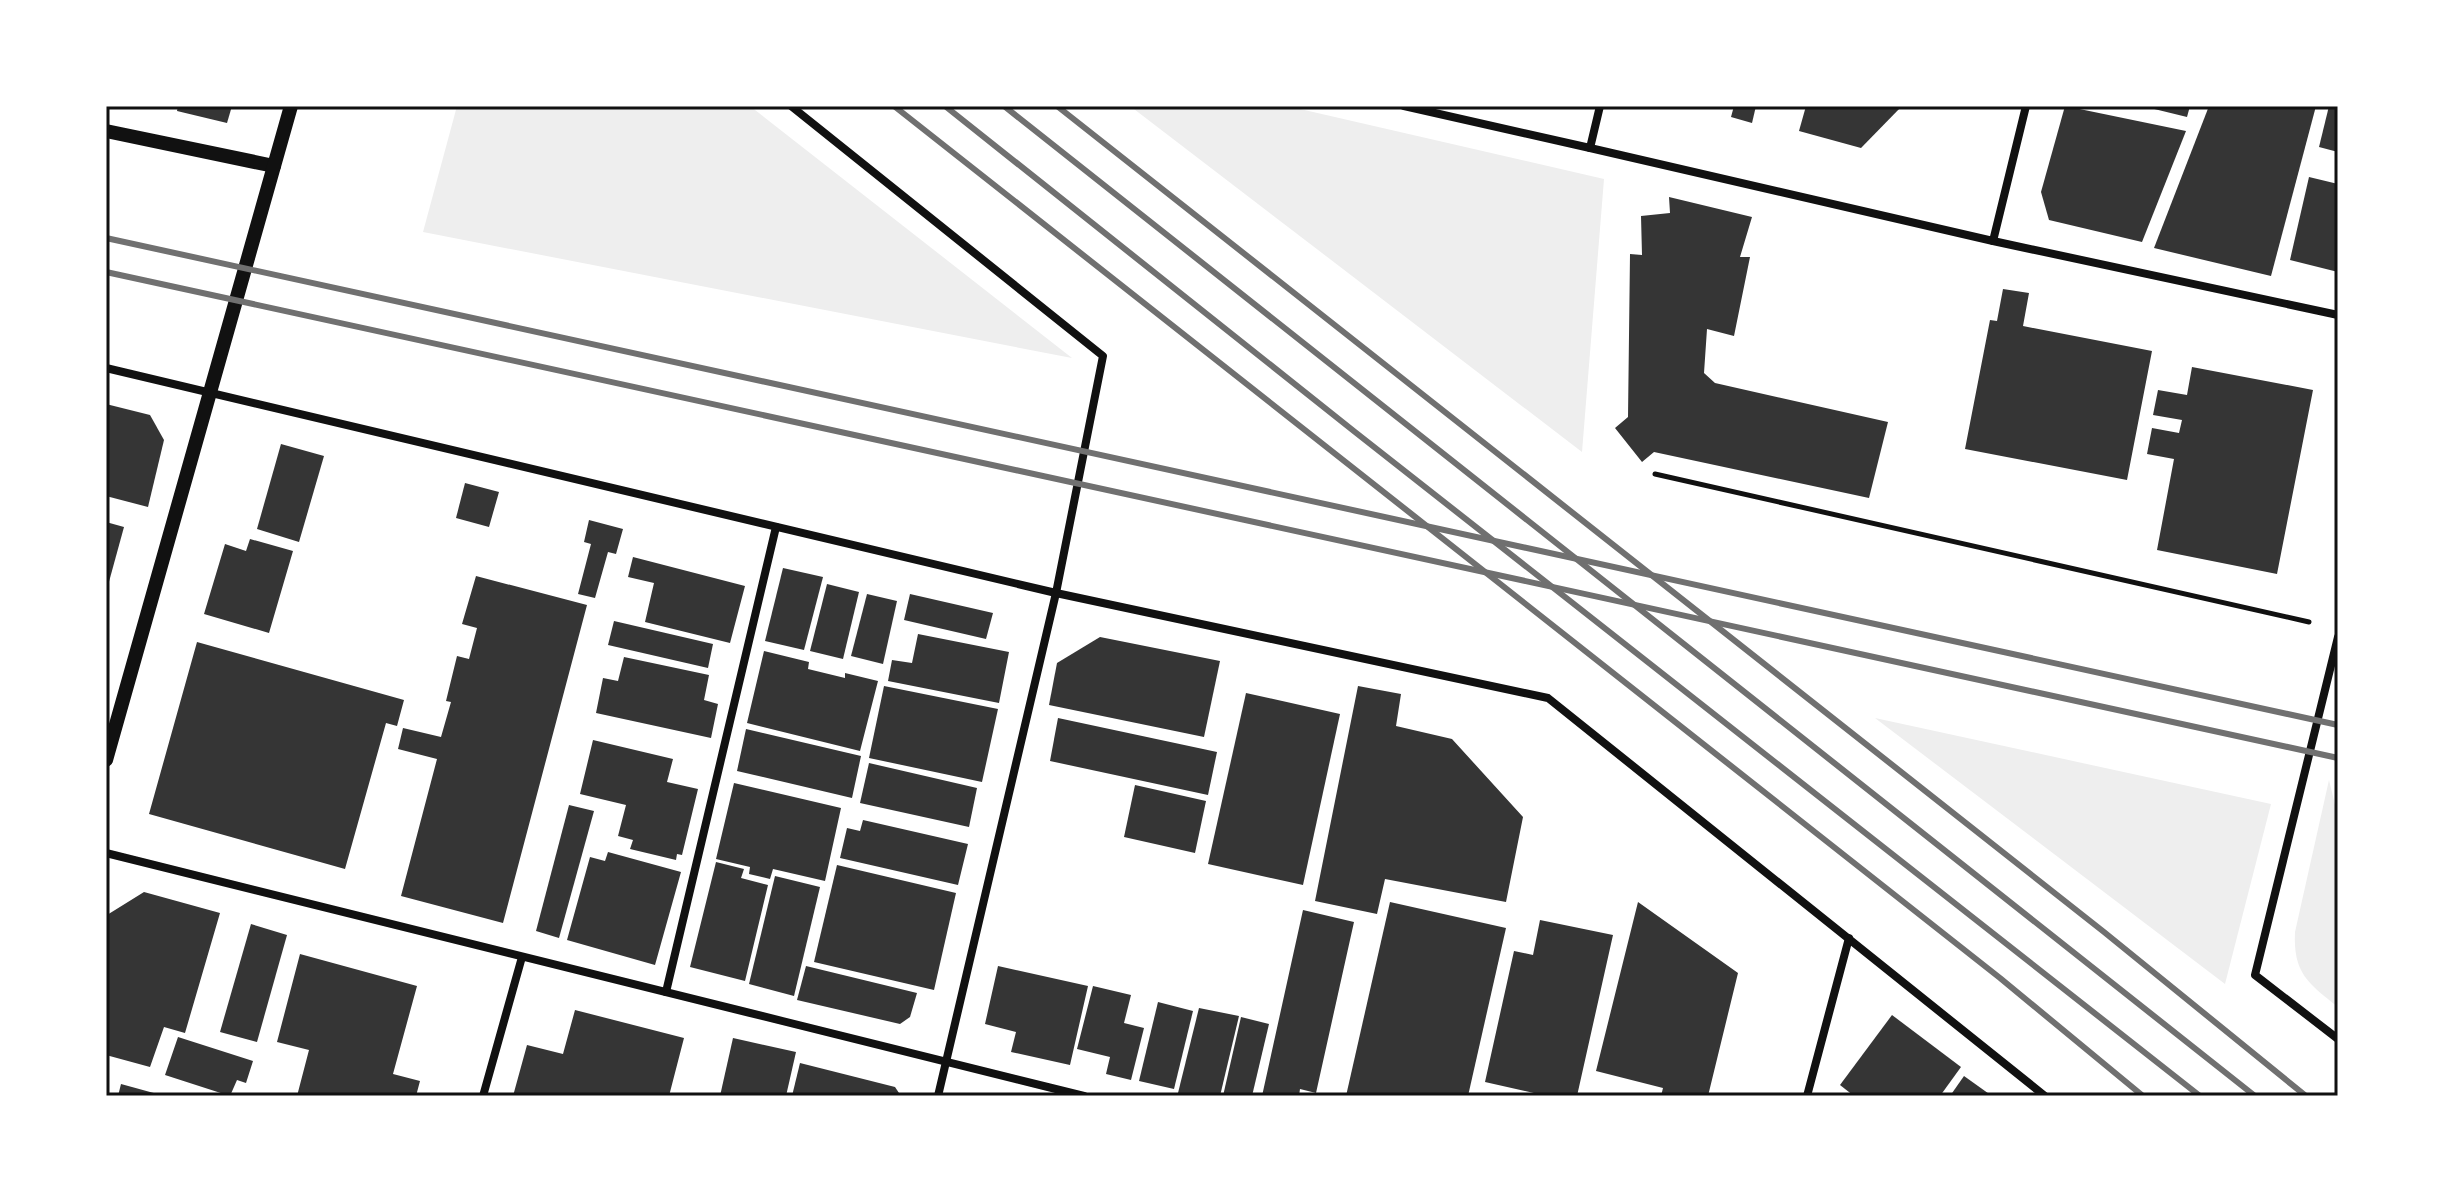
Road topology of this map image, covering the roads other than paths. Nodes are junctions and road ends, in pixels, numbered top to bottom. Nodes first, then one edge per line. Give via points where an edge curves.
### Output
1 (291, 106) edge
2 (791, 106) edge
3 (1404, 106) edge
4 (1600, 106) edge
5 (2026, 106) edge
6 (106, 131) edge
7 (1590, 148) junction
8 (274, 166) junction
9 (1993, 241) junction
10 (2338, 315) edge
11 (106, 368) edge
12 (210, 393) junction
13 (776, 527) junction
14 (1056, 593) junction
15 (2338, 637) edge
16 (106, 760) edge
17 (106, 853) edge
18 (1849, 938) junction
19 (522, 957) junction
20 (666, 992) junction
21 (2338, 1039) edge
22 (948, 1062) junction
23 (483, 1096) edge
24 (938, 1096) edge
25 (1084, 1096) edge
26 (1807, 1096) edge
27 (2045, 1096) edge

1 - 8 street
2 - 14 street via 1103,356
3 - 7 street
4 - 7 street
5 - 9 street
6 - 8 street
7 - 9 street
8 - 12 street
9 - 10 street
11 - 12 street
12 - 13 street
12 - 16 street
13 - 14 street
13 - 20 street
14 - 18 street via 1548,698
14 - 22 street
15 - 21 street via 2255,975
17 - 19 street
18 - 26 street
18 - 27 street
19 - 20 street
19 - 23 street
20 - 22 street
22 - 24 street
22 - 25 street

